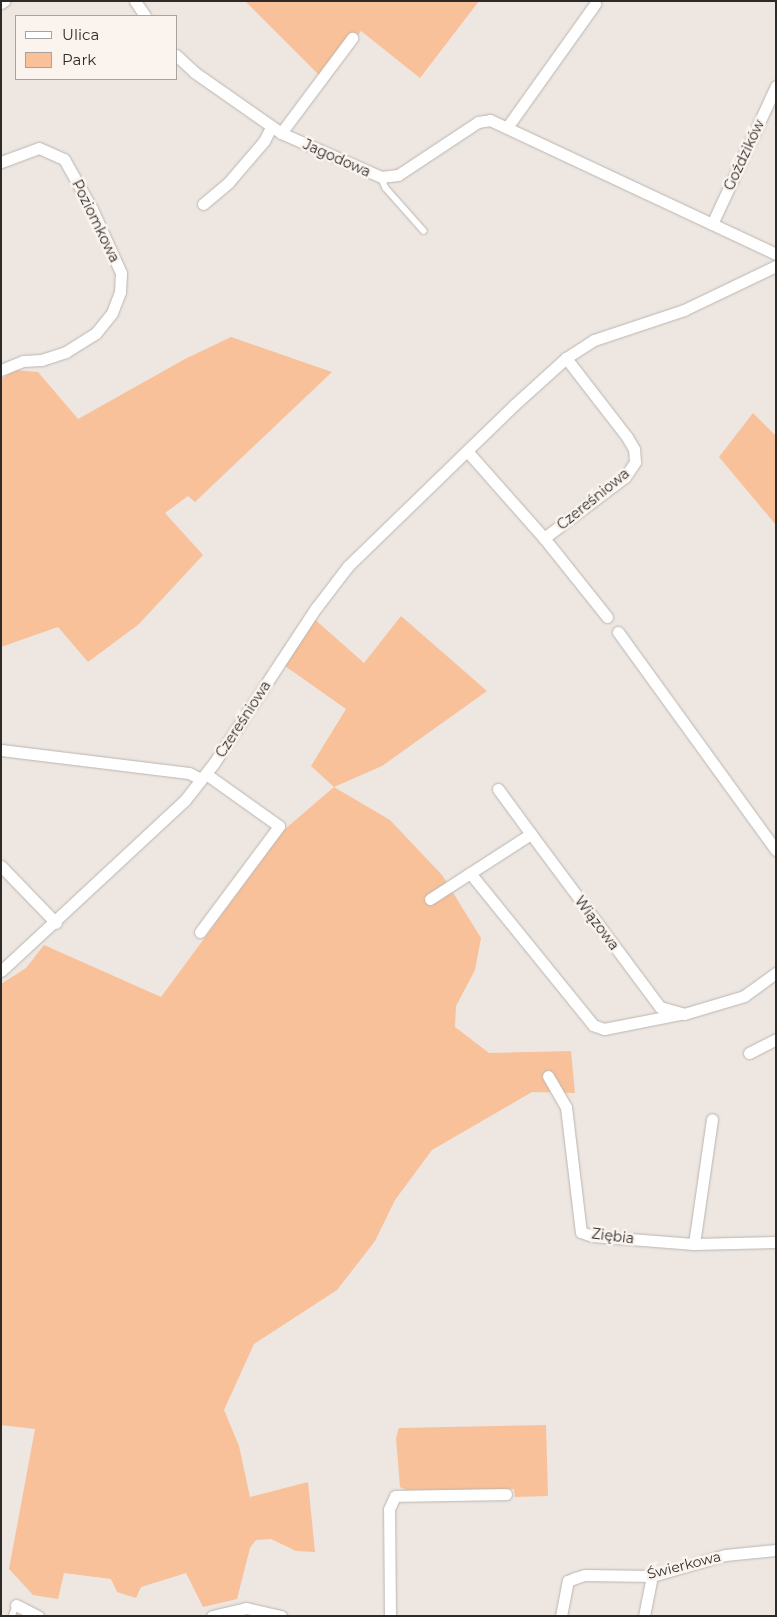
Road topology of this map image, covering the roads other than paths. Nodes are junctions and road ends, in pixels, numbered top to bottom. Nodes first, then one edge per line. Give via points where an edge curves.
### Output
1 (135, 1) edge
2 (595, 4) dead end
3 (144, 15) edge
4 (352, 38) dead end
5 (178, 57) edge
6 (776, 86) edge
7 (508, 126) junction
8 (276, 130) junction
9 (1, 162) edge
10 (381, 177) junction
11 (203, 204) dead end
12 (712, 224) junction
13 (424, 231) dead end
14 (776, 254) edge
15 (776, 266) edge
16 (566, 358) junction
17 (1, 370) edge
18 (467, 451) junction
19 (544, 538) junction
20 (607, 617) dead end
21 (618, 632) dead end
22 (1, 750) edge
23 (203, 776) junction
24 (498, 789) dead end
25 (531, 834) junction
26 (776, 850) edge
27 (1, 866) edge
28 (470, 873) junction
29 (430, 899) dead end
30 (56, 923) junction
31 (200, 932) dead end
32 (1, 971) edge
33 (776, 973) edge
34 (684, 1014) junction
35 (776, 1040) edge
36 (749, 1053) dead end
37 (548, 1076) dead end
38 (712, 1119) dead end
39 (776, 1242) edge
40 (694, 1244) junction
41 (506, 1494) dead end
42 (776, 1550) edge
43 (652, 1576) junction
44 (14, 1610) edge
45 (38, 1616) edge
46 (212, 1616) edge
47 (281, 1616) edge
48 (390, 1616) edge
49 (561, 1616) edge
50 (644, 1616) edge

1 - 3 street
2 - 7 street
4 - 8 street
5 - 8 street, Jagodowa via 194,72
6 - 12 street, Goździków
7 - 10 street, Jagodowa via 490,120 478,122 398,175
7 - 12 street, Jagodowa
8 - 10 street, Jagodowa
8 - 11 street via 228,184
9 - 17 street, Poziomkowa via 39,148 64,159 92,208 121,273 120,292 112,313 96,333 66,352
10 - 13 lane via 386,188
12 - 14 street, Jagodowa
15 - 16 street, Czereśniowa via 684,310 594,340
16 - 18 street, Czereśniowa
16 - 19 street, Czereśniowa via 627,437 634,449 635,462 625,477
18 - 19 street, Czereśniowa
18 - 23 street, Czereśniowa via 348,566
19 - 20 street, Czereśniowa
21 - 26 street
22 - 23 street
23 - 30 street, Czereśniowa via 160,825
23 - 31 street via 279,826
24 - 25 street, Wiązowa
25 - 28 street
25 - 34 street, Wiązowa via 660,1007
27 - 30 street
28 - 29 street
28 - 34 street via 592,1025 604,1029
30 - 32 street, Czereśniowa
33 - 34 street via 744,996
35 - 36 street
37 - 40 street, Ziębia via 566,1107 581,1232 592,1236
38 - 40 street
39 - 40 street, Ziębia
41 - 48 street via 395,1496 390,1509
42 - 43 street, Świerkowa via 725,1555
43 - 49 street, Świerkowa via 585,1575 575,1578 568,1582
43 - 50 street
44 - 45 street
46 - 47 street via 246,1608

